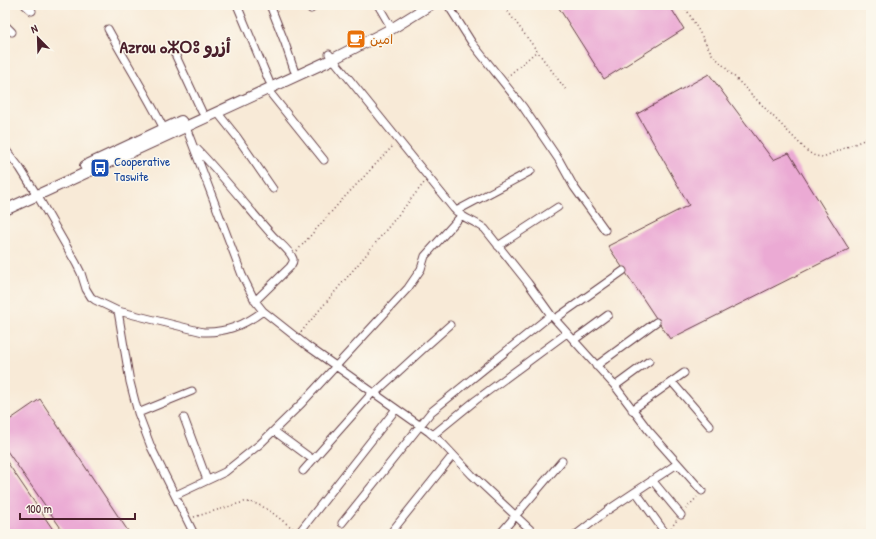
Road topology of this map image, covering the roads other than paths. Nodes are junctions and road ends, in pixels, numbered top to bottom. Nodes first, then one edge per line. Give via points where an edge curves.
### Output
1 (25, 5) edge
2 (237, 5) edge
3 (270, 5) edge
4 (378, 5) edge
5 (420, 5) edge
6 (430, 5) edge
7 (448, 5) edge
8 (32, 11) dead end
9 (389, 24) junction
10 (5, 25) edge
11 (108, 29) dead end
12 (12, 32) dead end
13 (174, 52) dead end
14 (331, 56) junction
15 (294, 70) junction
16 (268, 85) junction
17 (202, 112) junction
18 (217, 112) junction
19 (185, 123) junction
20 (164, 129) junction
21 (194, 147) junction
22 (5, 148) edge
23 (324, 160) dead end
24 (531, 171) dead end
25 (273, 189) dead end
26 (35, 192) junction
27 (5, 203) edge
28 (558, 207) dead end
29 (5, 210) edge
30 (459, 213) junction
31 (605, 230) dead end
32 (498, 246) junction
33 (622, 271) dead end
34 (255, 301) junction
35 (118, 310) junction
36 (263, 311) junction
37 (608, 316) dead end
38 (553, 317) junction
39 (656, 322) dead end
40 (450, 325) dead end
41 (567, 333) junction
42 (574, 340) junction
43 (649, 361) dead end
44 (336, 366) junction
45 (596, 366) junction
46 (684, 373) dead end
47 (672, 382) junction
48 (615, 386) junction
49 (192, 391) dead end
50 (374, 393) junction
51 (396, 408) junction
52 (632, 410) junction
53 (138, 413) junction
54 (184, 418) dead end
55 (421, 425) junction
56 (710, 426) dead end
57 (274, 431) junction
58 (434, 435) junction
59 (453, 455) junction
60 (312, 459) junction
61 (562, 460) dead end
62 (677, 464) junction
63 (303, 470) dead end
64 (207, 480) junction
65 (652, 480) junction
66 (702, 491) dead end
67 (636, 492) junction
68 (176, 495) junction
69 (681, 515) dead end
70 (515, 516) junction
71 (342, 523) dead end
72 (393, 530) dead end
73 (299, 533) edge
74 (194, 534) edge
75 (500, 534) edge
76 (535, 534) edge
77 (577, 534) edge
78 (666, 534) edge

1 - 8 street
2 - 16 street
3 - 15 street
4 - 9 street
5 - 9 main road
6 - 14 main road via 393,28
7 - 31 street via 472,43 524,107 574,187
9 - 14 main road
10 - 12 street
11 - 20 street
13 - 17 street
14 - 15 main road
14 - 16 main road
14 - 30 street
15 - 16 main road
16 - 17 main road
16 - 18 main road
16 - 23 street
17 - 19 main road
18 - 19 main road
18 - 25 street
19 - 20 main road
19 - 21 street
19 - 26 main road
20 - 26 main road
21 - 34 street via 242,275
21 - 34 street via 222,175 292,257 293,263 290,267
22 - 26 street
24 - 30 street
26 - 27 main road
26 - 29 main road
26 - 35 street via 81,272 89,293 95,300
28 - 32 street
30 - 32 street via 482,227
30 - 44 street via 425,256 408,288
32 - 38 street
33 - 38 street
34 - 36 street
35 - 36 street via 203,332 241,325
35 - 53 street
36 - 44 street
37 - 42 street
38 - 41 street
38 - 55 street via 435,409
39 - 45 street
40 - 50 street
41 - 42 street
41 - 58 street via 476,400
42 - 45 street
43 - 48 street
44 - 50 street
44 - 57 street
45 - 48 street
46 - 47 street
47 - 52 street
47 - 56 street
48 - 52 street
49 - 53 street
50 - 51 street
50 - 60 street
51 - 55 street
51 - 73 street
52 - 62 street
53 - 68 street via 151,447
54 - 64 street
55 - 58 street
55 - 71 street
57 - 60 street
57 - 64 street via 231,468
58 - 59 street
59 - 70 street
59 - 72 street
60 - 63 street
61 - 70 street
62 - 65 street
62 - 66 street
64 - 68 street
65 - 67 street
65 - 69 street
67 - 77 street
67 - 78 street
68 - 74 street
70 - 75 street
70 - 76 street

